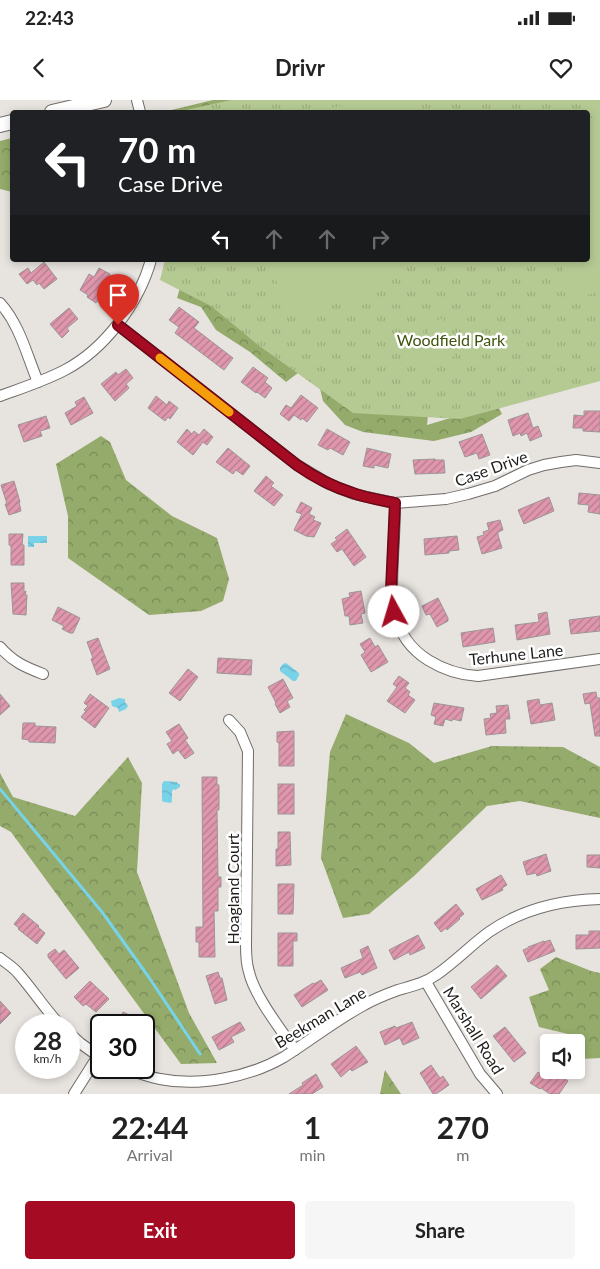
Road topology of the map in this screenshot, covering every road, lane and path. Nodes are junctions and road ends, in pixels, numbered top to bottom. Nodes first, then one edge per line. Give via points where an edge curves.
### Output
1 (104, 100) edge
2 (61, 110) edge
3 (150, 262) edge
4 (0, 303) edge
5 (118, 325) junction
6 (38, 382) junction
7 (0, 396) edge
8 (600, 463) edge
9 (395, 503) junction
10 (0, 647) edge
11 (600, 659) edge
12 (44, 674) dead end
13 (229, 720) dead end
14 (600, 899) edge
15 (0, 958) edge
16 (426, 982) junction
17 (50, 1014) edge
18 (80, 1042) edge
19 (90, 1050) edge
20 (295, 1050) junction
21 (90, 1070) edge
22 (155, 1077) edge
23 (74, 1094) edge
24 (497, 1094) edge

1 - 2 main road
3 - 5 street via 133,303
4 - 6 street via 20,335
5 - 6 street via 67,370
5 - 9 street, Case Drive via 310,474 354,494
6 - 7 street
8 - 9 street, Case Drive via 561,462 528,470 495,486 468,494
9 - 11 street, Terhune Lane via 391,590 394,612 400,630 421,656 451,672 478,676
10 - 12 street via 22,666
13 - 20 street, Hoagland Court via 240,732 248,751 246,945 249,974 256,991
14 - 16 street, Beekman Lane via 558,902 525,913 490,931
15 - 17 street via 16,972
16 - 20 street, Beekman Lane via 368,1003
16 - 24 street, Marshall Road via 480,1074
18 - 19 street
20 - 22 street, Beekman Lane via 260,1069 233,1077 183,1081
21 - 23 street

